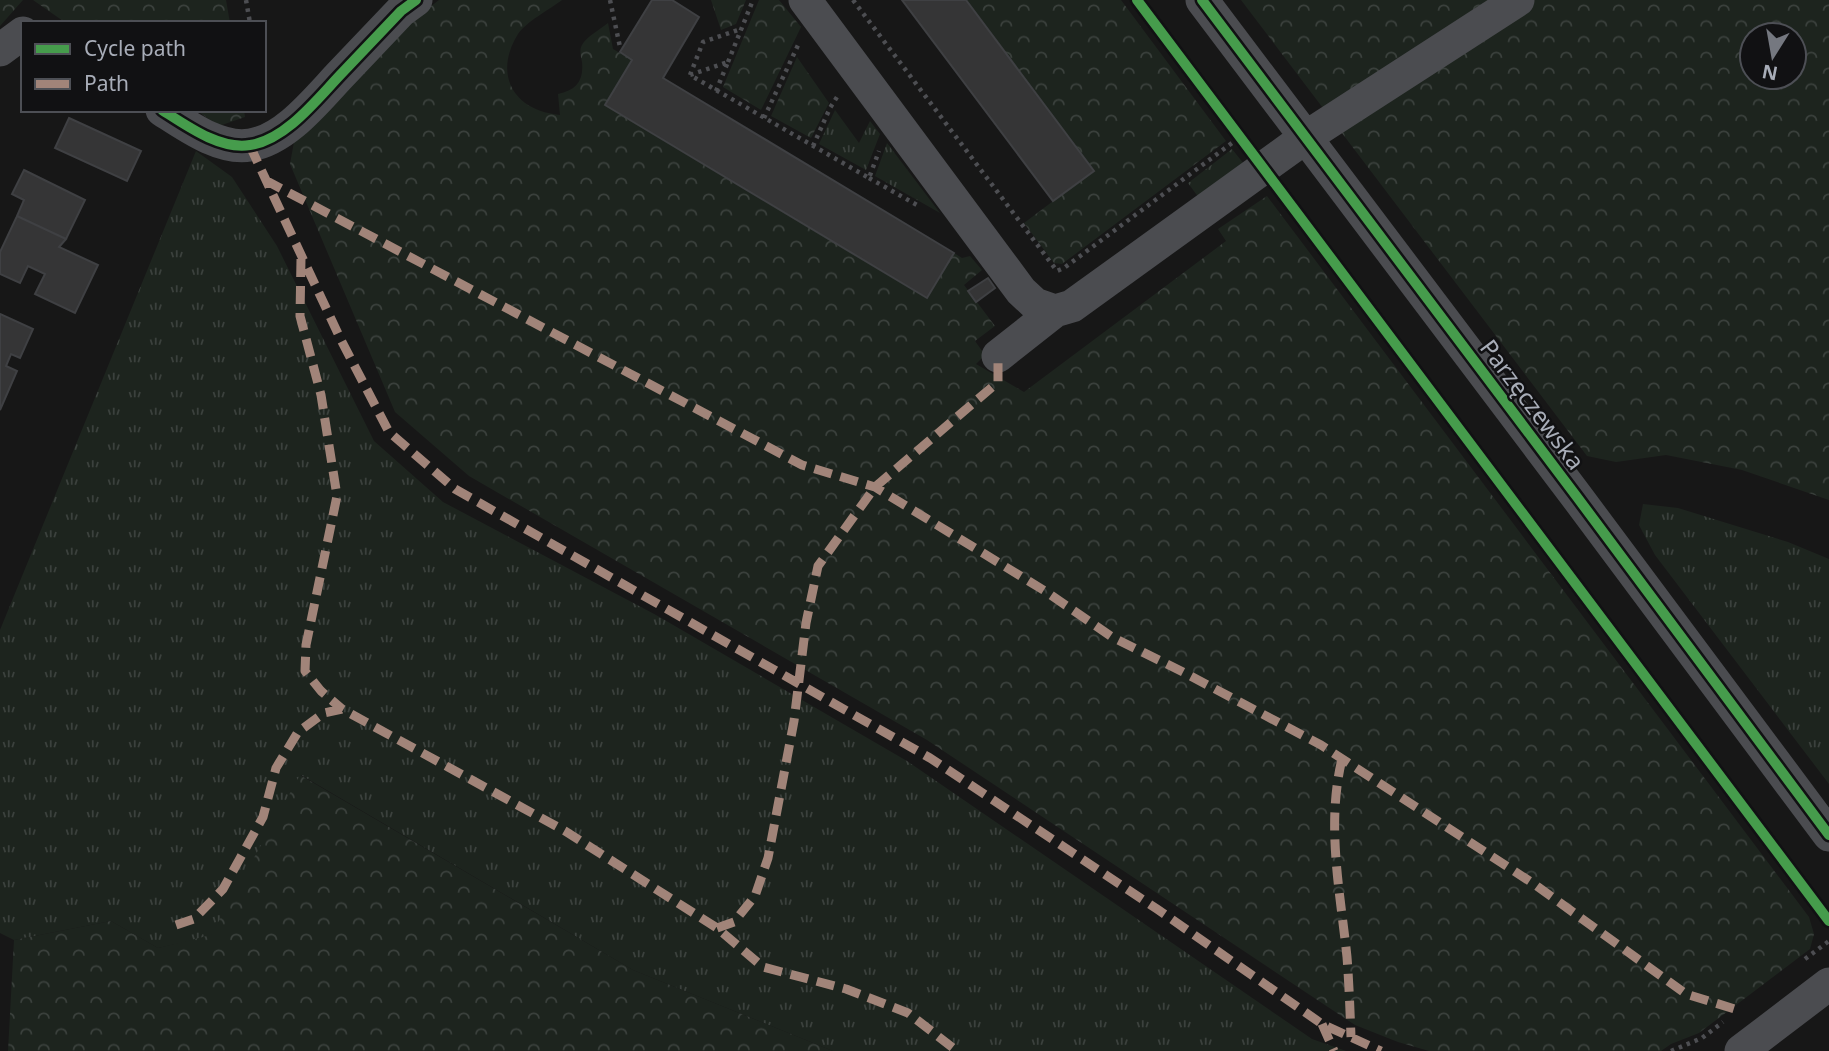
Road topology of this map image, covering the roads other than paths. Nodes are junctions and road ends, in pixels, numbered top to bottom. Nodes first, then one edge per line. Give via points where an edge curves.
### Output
1 (416, 0) edge
2 (1202, 0) edge
3 (1518, 0) edge
4 (809, 6) edge
5 (21, 34) edge
6 (0, 50) edge
7 (165, 112) edge
8 (1306, 137) junction
9 (1055, 311) junction
10 (998, 356) dead end
11 (1829, 835) edge
12 (1829, 984) edge
13 (1741, 1051) edge

1 - 7 street via 303,114 268,140 250,146 209,138
2 - 8 street, Parzęczewska
3 - 8 street
4 - 9 street via 1021,291 1035,304
5 - 6 street
8 - 9 street via 1072,306
8 - 11 street, Parzęczewska
9 - 10 street
12 - 13 street

